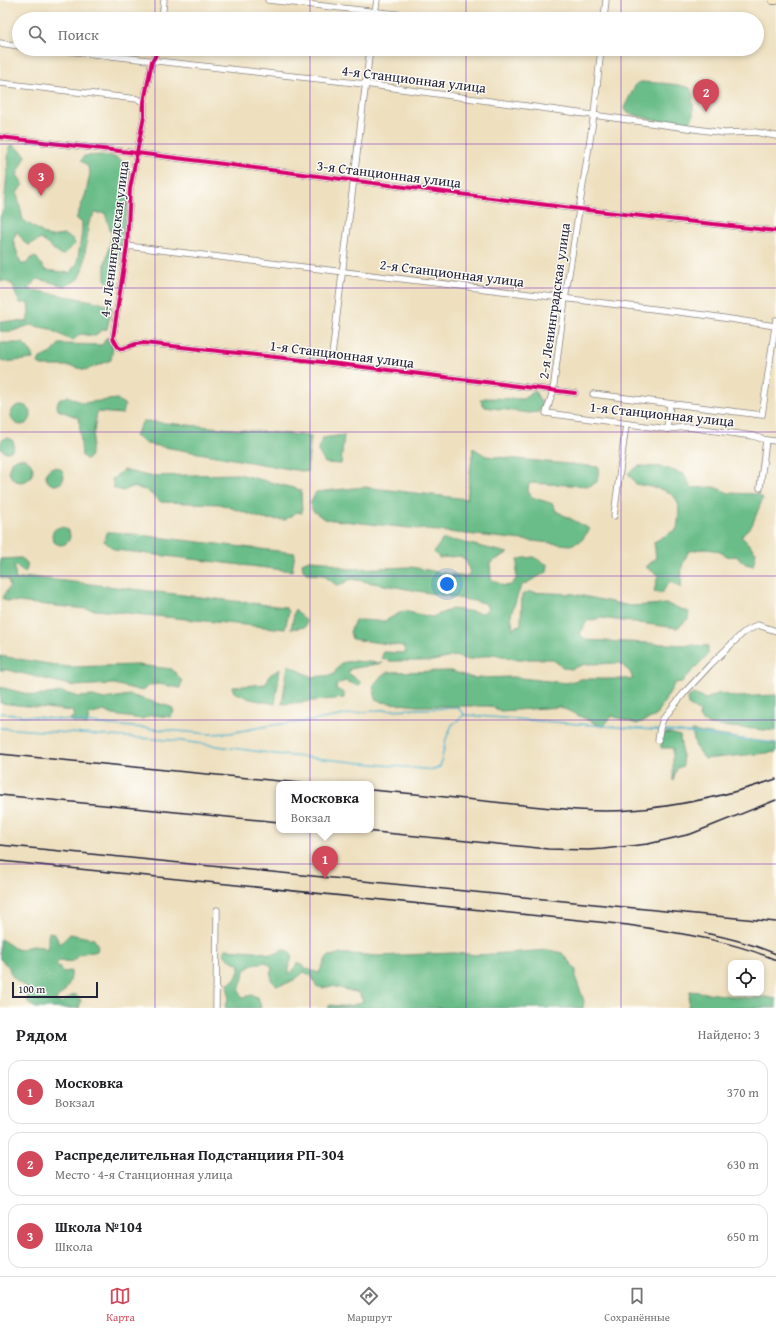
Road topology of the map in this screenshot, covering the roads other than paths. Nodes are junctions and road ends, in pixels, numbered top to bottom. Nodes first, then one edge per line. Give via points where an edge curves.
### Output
1 (164, 0) edge
2 (268, 0) edge
3 (377, 0) edge
4 (606, 0) edge
5 (375, 11) junction
6 (163, 12) edge
7 (383, 12) edge
8 (605, 12) edge
9 (0, 43) edge
10 (12, 45) edge
11 (109, 56) edge
12 (155, 56) edge
13 (369, 56) edge
14 (600, 56) edge
15 (152, 61) junction
16 (0, 83) edge
17 (365, 84) junction
18 (144, 102) junction
19 (594, 114) junction
20 (776, 136) edge
21 (0, 137) edge
22 (136, 153) junction
23 (354, 180) junction
24 (579, 209) junction
25 (776, 231) edge
26 (126, 246) junction
27 (342, 272) junction
28 (565, 299) junction
29 (776, 323) edge
30 (113, 338) joint
31 (331, 363) junction
32 (553, 391) junction
33 (575, 393) dead end
34 (593, 394) dead end
35 (670, 404) junction
36 (546, 412) joint
37 (626, 424) junction
38 (667, 429) junction
39 (766, 440) junction
40 (776, 441) edge
41 (760, 488) dead end
42 (614, 516) dead end
43 (776, 631) edge
44 (658, 740) dead end
45 (217, 910) dead end
46 (216, 1008) edge

1 - 6 street
2 - 5 street
3 - 5 street
4 - 8 street
5 - 7 street
9 - 10 street
11 - 15 street, 4-я Станционная улица
12 - 15 street, 4-я Ленинградская улица
13 - 17 street
14 - 19 street, 2-я Ленинградская улица
15 - 17 street, 4-я Станционная улица
15 - 18 street, 4-я Ленинградская улица
16 - 18 street via 137,99
17 - 19 street, 4-я Станционная улица
17 - 23 street
18 - 22 street, 4-я Ленинградская улица via 144,116
19 - 20 street, 4-я Станционная улица via 724,132 755,132
19 - 24 street, 2-я Ленинградская улица
21 - 22 street, 3-я Станционная улица
22 - 23 street, 3-я Станционная улица
22 - 26 street, 4-я Ленинградская улица via 130,189
23 - 24 street, 3-я Станционная улица
23 - 27 street
24 - 25 street, 3-я Станционная улица
24 - 28 street, 2-я Ленинградская улица
26 - 27 street, 2-я Станционная улица
26 - 30 street, 4-я Ленинградская улица
27 - 28 street, 2-я Станционная улица
27 - 31 street
28 - 29 street, 2-я Станционная улица
28 - 32 street, 2-я Ленинградская улица
29 - 35 street, 1-я Станционная улица via 762,415
30 - 31 street, 1-я Станционная улица via 122,349 144,343
31 - 32 street, 1-я Станционная улица
32 - 33 street, 1-я Станционная улица
32 - 36 street, 2-я Ленинградская улица
34 - 35 street, 1-я Станционная улица
35 - 38 street
36 - 37 street, 1-я Станционная улица
37 - 38 street, 1-я Станционная улица
37 - 42 street
38 - 39 street, 1-я Станционная улица via 688,427
39 - 40 street, 1-я Станционная улица
39 - 41 street
43 - 44 street via 758,625 743,633 670,710 663,719
45 - 46 street

